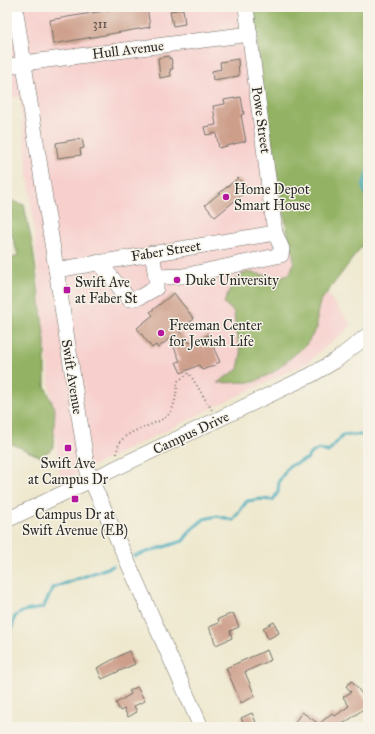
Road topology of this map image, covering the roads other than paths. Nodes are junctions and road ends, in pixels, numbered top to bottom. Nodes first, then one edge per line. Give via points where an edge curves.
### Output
1 (15, 7) edge
2 (246, 7) edge
3 (250, 34) junction
4 (24, 63) junction
5 (7, 67) edge
6 (275, 232) junction
7 (152, 253) junction
8 (99, 262) junction
9 (56, 270) junction
10 (156, 277) junction
11 (368, 335) edge
12 (90, 481) junction
13 (7, 520) edge
14 (201, 727) edge

1 - 4 street, Swift Avenue
2 - 3 street, Powe Street
3 - 4 street, Hull Avenue
3 - 6 street, Powe Street
4 - 5 street, Hull Avenue
4 - 9 street, Swift Avenue
6 - 7 street, Faber Street
6 - 10 street, Powe Street via 282,249 281,255 183,276
7 - 8 street, Faber Street
7 - 10 street
8 - 9 street, Faber Street
8 - 10 street via 129,299 140,297 156,288
9 - 12 street, Swift Avenue
11 - 12 street, Campus Drive via 312,375
12 - 13 street, Campus Drive
12 - 14 street, Swift Avenue

